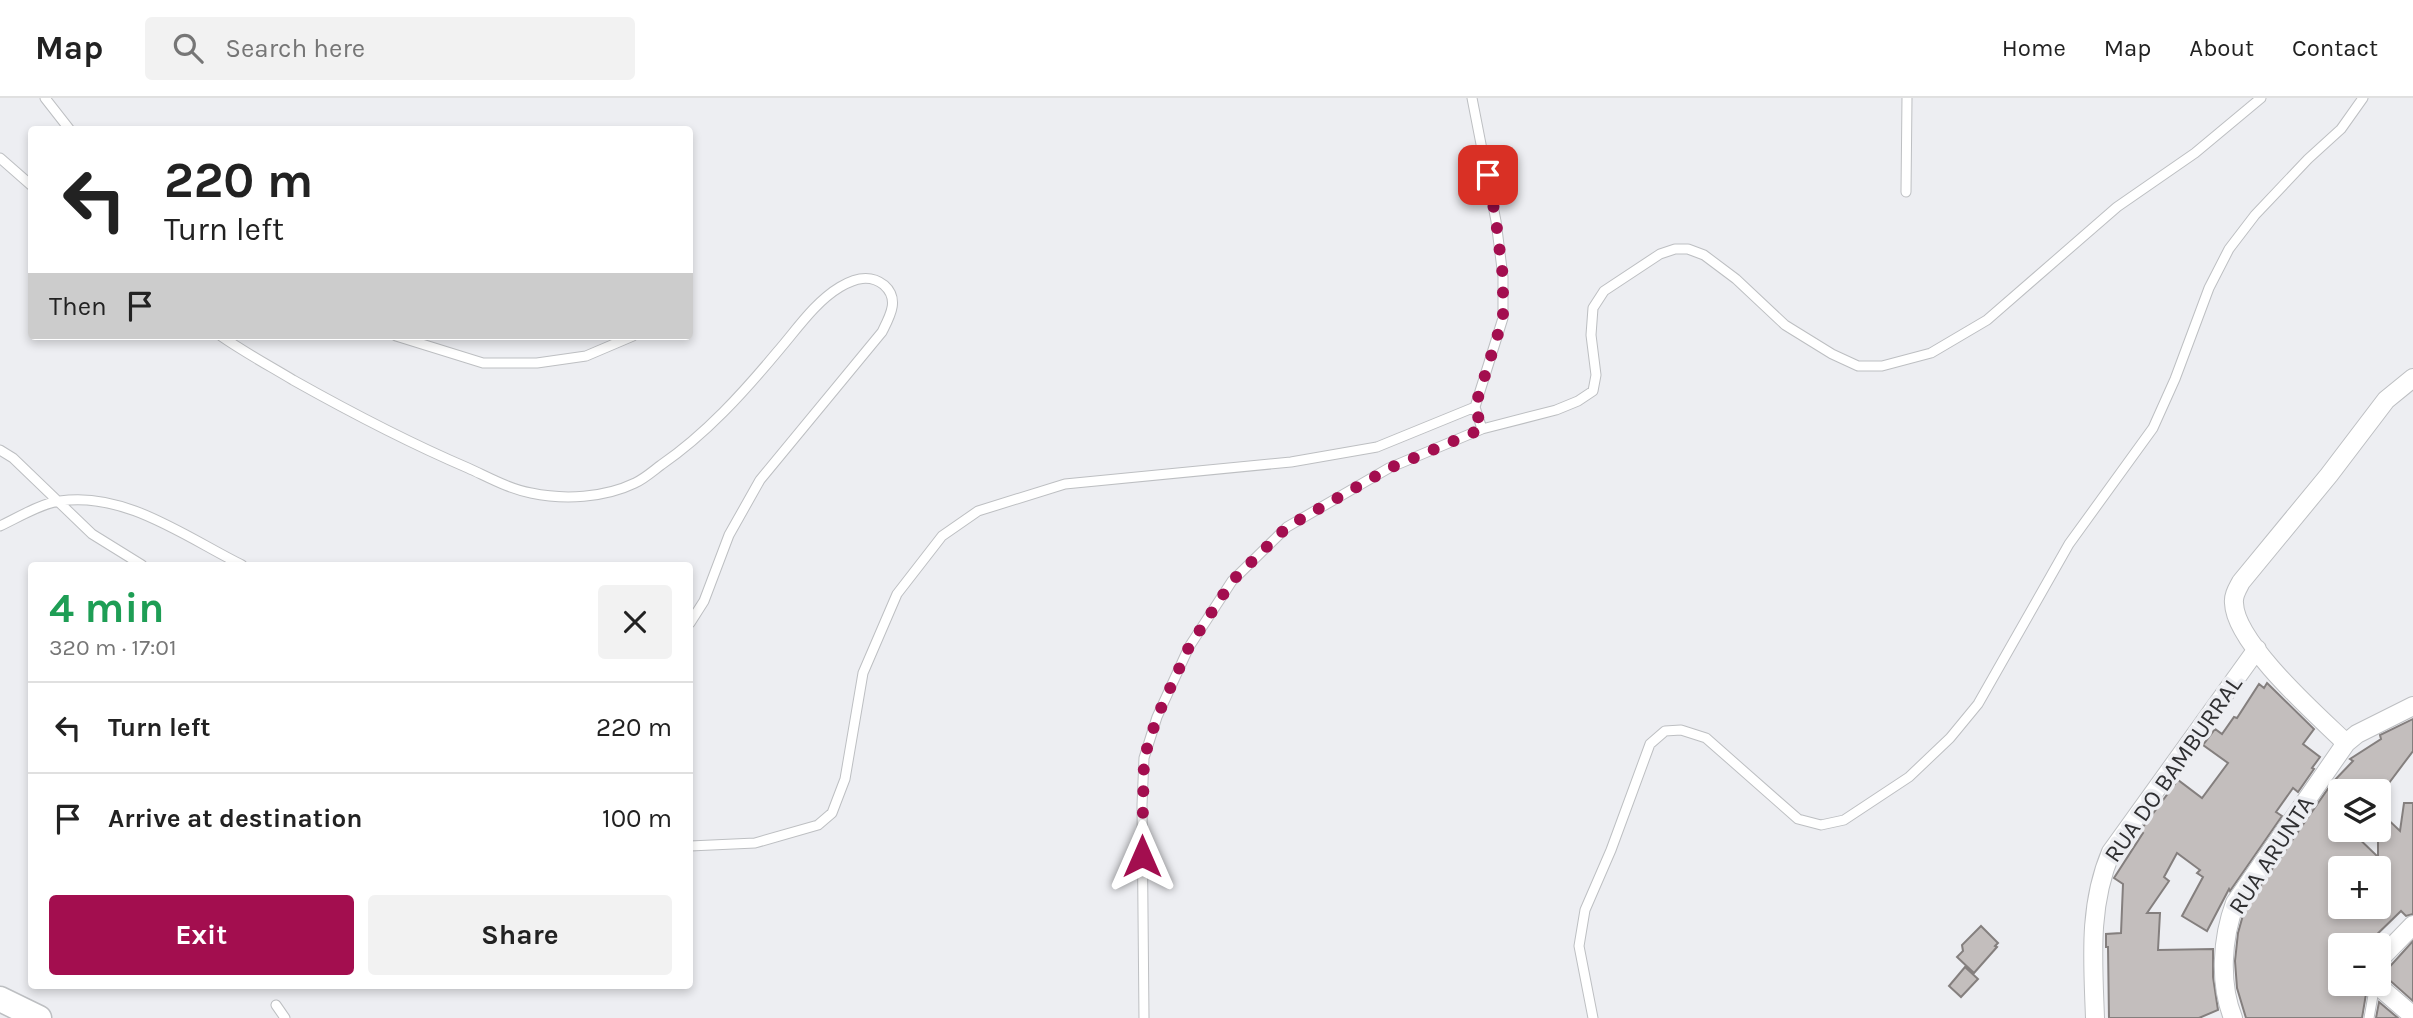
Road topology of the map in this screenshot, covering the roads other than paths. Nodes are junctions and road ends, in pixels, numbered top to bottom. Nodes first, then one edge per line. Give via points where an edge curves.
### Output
1 (46, 98) edge
2 (1472, 98) edge
3 (1907, 98) edge
4 (2261, 98) edge
5 (2363, 98) edge
6 (67, 126) edge
7 (0, 158) edge
8 (28, 182) edge
9 (1906, 192) dead end
10 (226, 340) edge
11 (409, 340) edge
12 (624, 340) edge
13 (2413, 377) edge
14 (1475, 407) junction
15 (1482, 429) junction
16 (0, 450) edge
17 (58, 501) junction
18 (0, 526) edge
19 (137, 562) edge
20 (236, 562) edge
21 (693, 618) edge
22 (2257, 649) junction
23 (2413, 706) edge
24 (2346, 743) junction
25 (693, 846) edge
26 (2413, 925) edge
27 (2391, 948) edge
28 (2373, 996) edge
29 (2389, 996) edge
30 (276, 1005) dead end
31 (4, 1006) edge
32 (2413, 1016) edge
33 (39, 1018) edge
34 (285, 1018) edge
35 (1144, 1018) edge
36 (1593, 1018) edge
37 (2095, 1018) edge
38 (2233, 1018) edge
39 (2369, 1018) edge

1 - 6 lane
2 - 14 lane via 1503,277 1503,318
3 - 9 lane
4 - 15 lane via 2195,153 2117,207 1987,320 1931,353 1882,366 1858,366 1785,325 1704,255 1675,249 1604,291 1593,308 1593,391 1556,410
5 - 36 lane via 2229,249 2153,428 2069,544 1978,704 1909,777 1844,820 1821,825 1798,819 1706,738 1681,730 1665,731 1650,744 1585,910 1579,946
7 - 8 lane
10 - 21 lane via 333,403 493,480 532,494 591,496 635,483 676,454 732,404 841,286 870,277 881,283 894,301 882,332 760,480 729,535
11 - 12 lane via 483,363 537,363 586,356
13 - 22 street via 2386,400 2241,582 2234,603 2237,618
14 - 15 lane
14 - 25 lane via 1377,447 1291,463 1065,484 978,511 942,536 897,594 863,673 845,779 832,813 818,825 755,843
15 - 35 lane via 1390,468 1287,527 1232,581 1189,647 1144,758
16 - 17 lane
17 - 18 lane
17 - 19 lane via 92,534
17 - 20 lane via 95,499 143,515
22 - 24 street via 2288,687
22 - 37 street, RUA DO BAMBURRAL via 2110,852 2101,874 2093,928
23 - 24 street
24 - 38 street, RUA ARUNTA via 2235,904 2224,943
26 - 27 street
28 - 39 lane
29 - 32 street
30 - 34 lane
31 - 33 main road

